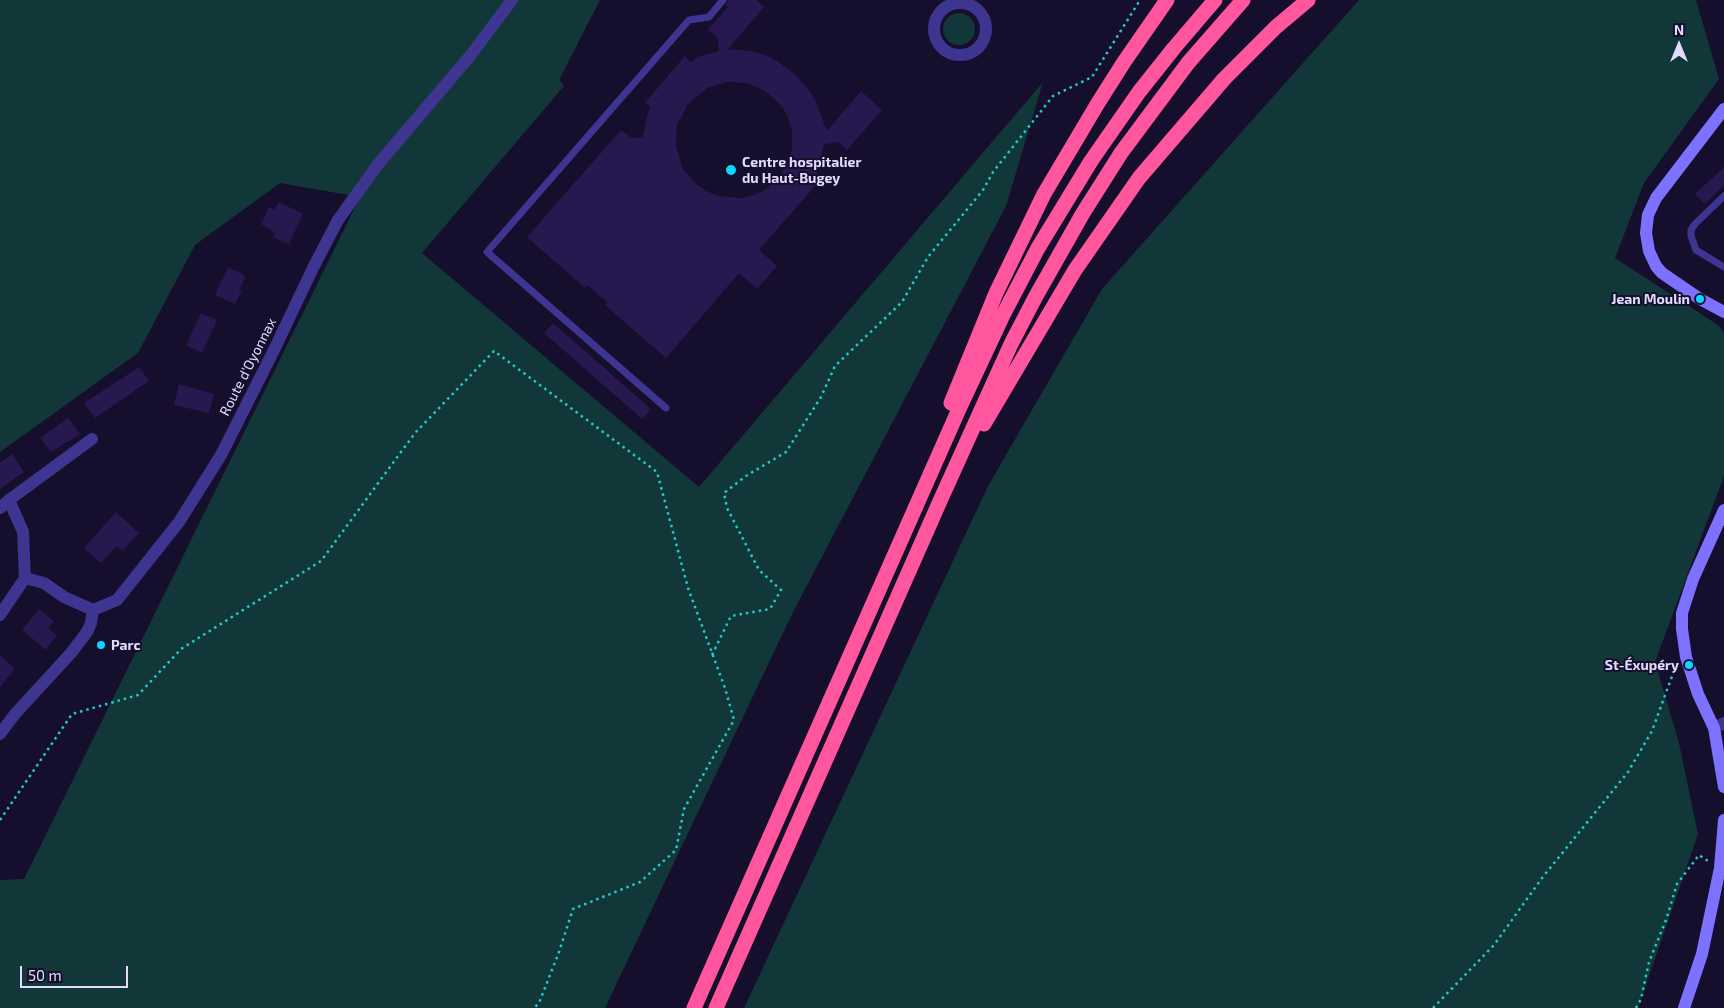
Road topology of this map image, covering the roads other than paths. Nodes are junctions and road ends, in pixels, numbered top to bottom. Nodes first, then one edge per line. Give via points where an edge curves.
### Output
1 (512, 0) edge
2 (723, 0) edge
3 (1167, 0) edge
4 (1215, 0) edge
5 (1243, 0) edge
6 (1308, 0) edge
7 (958, 1) edge
8 (1724, 109) edge
9 (1722, 201) edge
10 (1724, 267) edge
11 (1724, 312) edge
12 (666, 408) dead end
13 (92, 439) dead end
14 (940, 501) junction
15 (4, 504) edge
16 (1724, 510) edge
17 (897, 548) junction
18 (25, 578) junction
19 (93, 610) junction
20 (0, 615) edge
21 (1719, 726) edge
22 (0, 734) edge
23 (1724, 787) edge
24 (1724, 820) edge
25 (694, 1008) edge
26 (716, 1008) edge
27 (1684, 1008) edge

1 - 19 street, Route d'Oyonnax via 470,56 379,163 338,220 221,455 179,522 117,600
2 - 12 lane via 709,16 689,20 487,252
3 - 17 highway via 1098,103 1019,243 974,346
4 - 17 highway via 1122,114 1038,248 1003,315
5 - 14 highway via 1153,108 1082,213 1011,344
6 - 14 highway via 1224,79 1139,178 1075,270
7 - 7 street via 938,13 933,28 942,50 961,56 981,46 986,29 981,13 975,7
8 - 11 street via 1656,198 1648,216 1646,234 1649,251 1662,273
9 - 10 lane via 1695,224 1691,236 1696,250
13 - 15 street
14 - 26 highway
15 - 18 street via 23,532
16 - 21 street via 1693,579 1682,613 1686,657 1698,694
17 - 25 highway
18 - 19 street via 44,583 64,597
18 - 20 street
19 - 22 street via 91,623 71,653
21 - 23 street
24 - 27 street via 1720,868 1702,954

